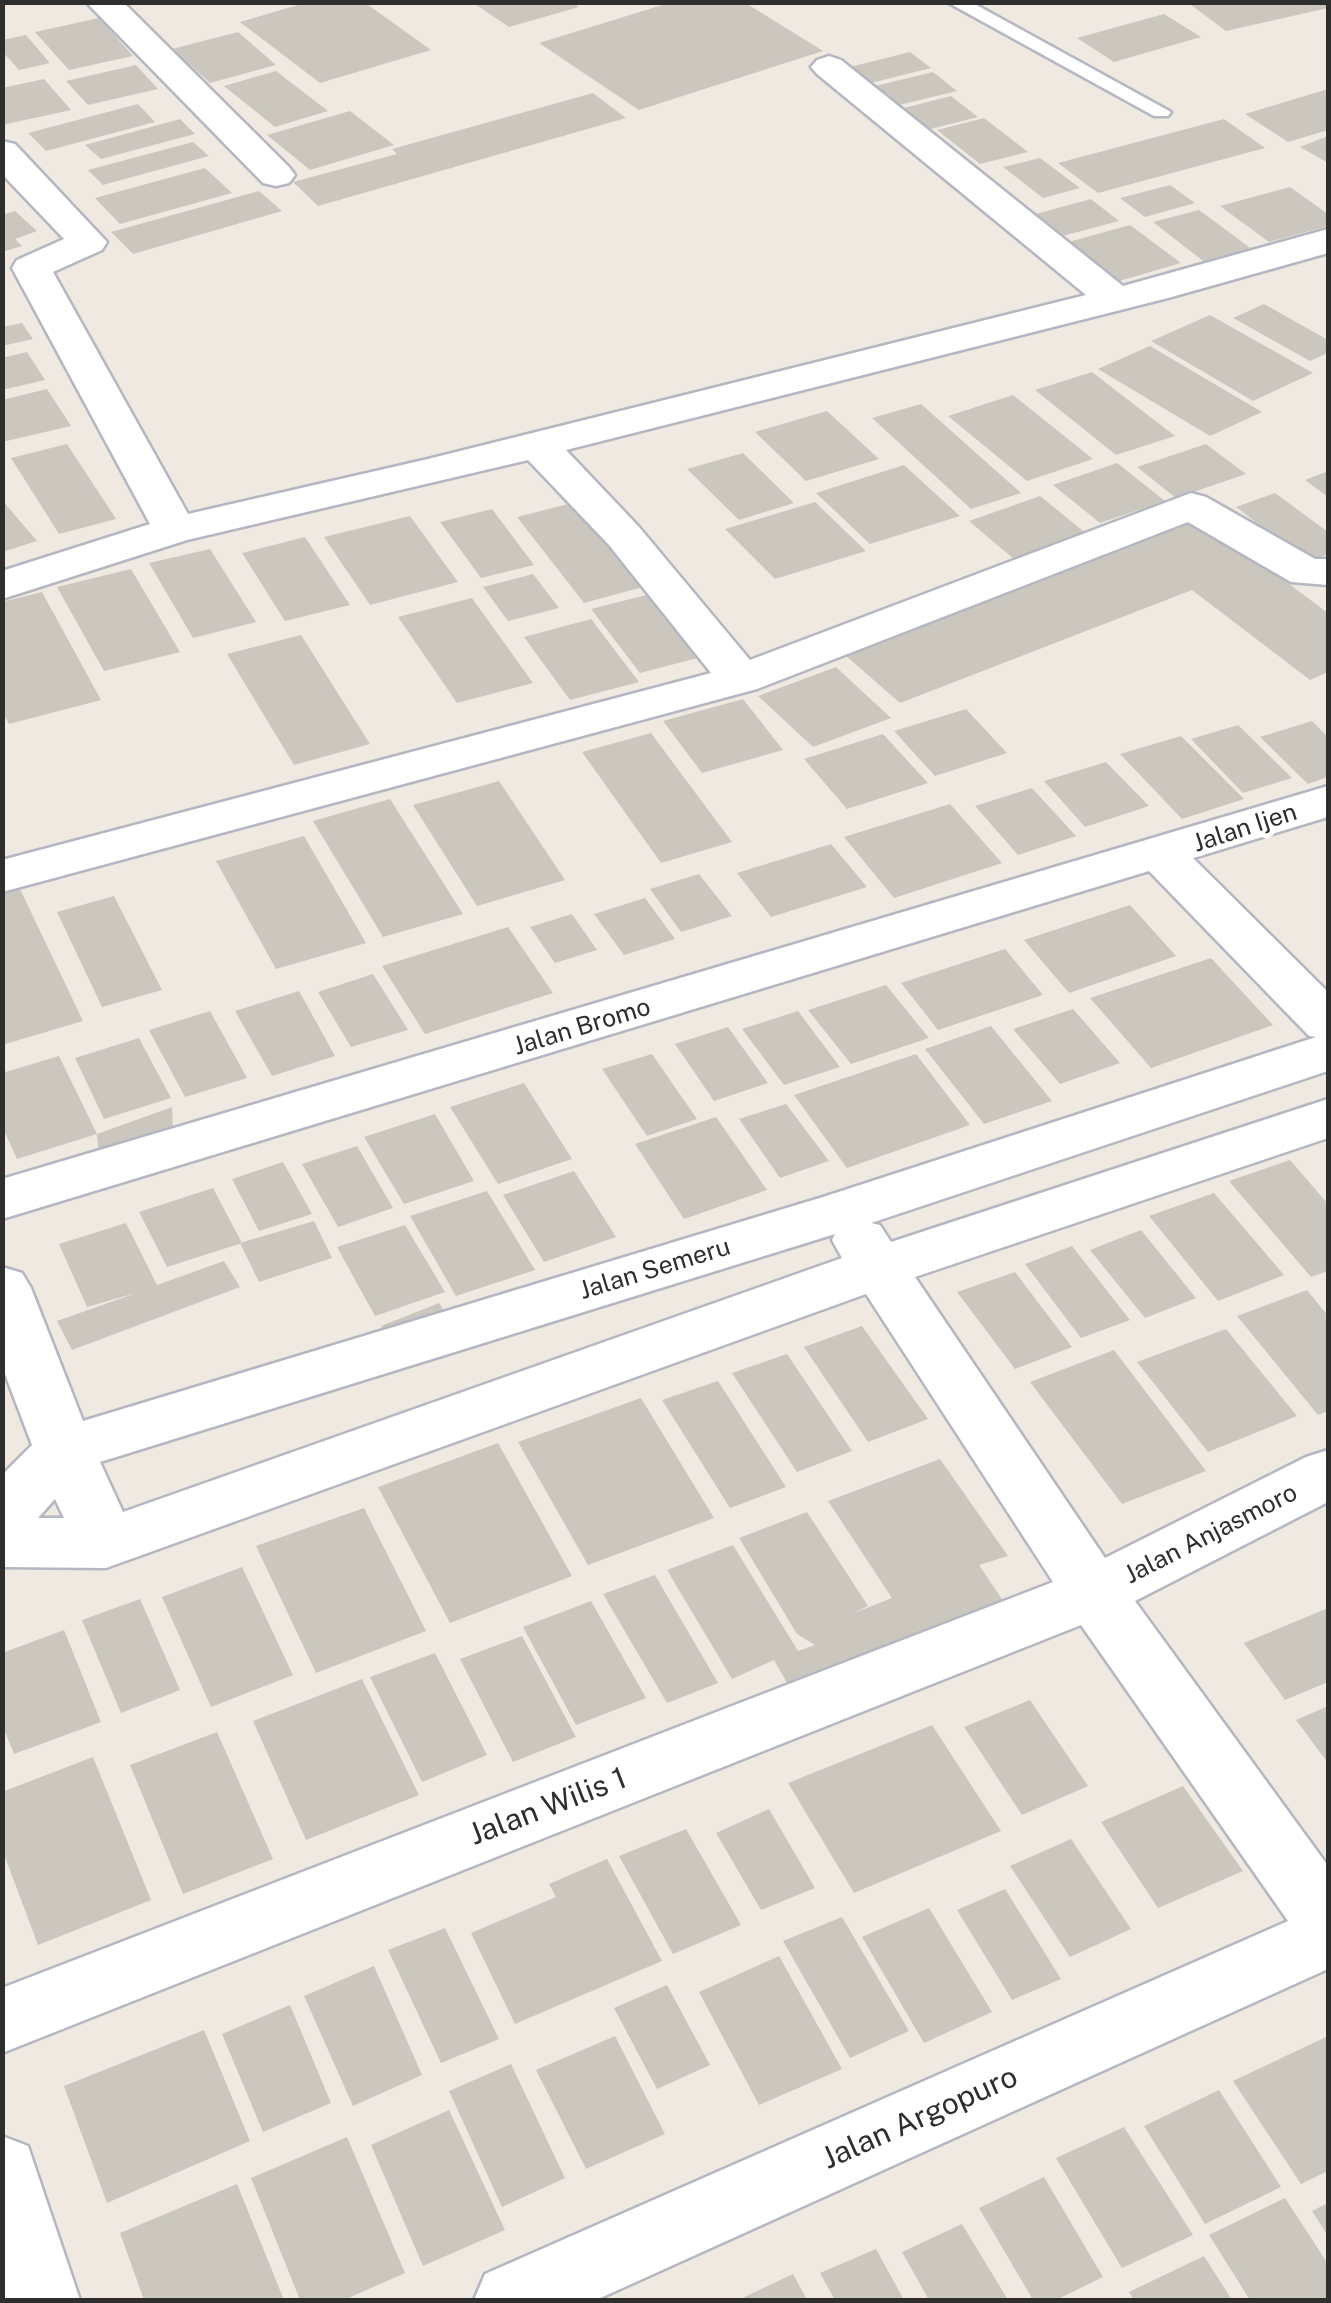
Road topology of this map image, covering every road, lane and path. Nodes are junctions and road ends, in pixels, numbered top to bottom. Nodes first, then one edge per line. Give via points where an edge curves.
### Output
1 (102, 2) edge
2 (956, 2) edge
3 (830, 68) dead end
4 (1161, 112) dead end
5 (2, 152) edge
6 (276, 175) dead end
7 (1328, 242) edge
8 (1113, 298) junction
9 (536, 444) junction
10 (176, 530) junction
11 (1328, 572) edge
12 (2, 586) edge
13 (741, 679) junction
14 (1328, 801) edge
15 (1161, 854) junction
16 (2, 876) edge
17 (1328, 1023) edge
18 (1328, 1052) edge
19 (1328, 1118) edge
20 (2, 1199) edge
21 (843, 1212) junction
22 (877, 1268) junction
23 (2, 1288) edge
24 (64, 1450) junction
25 (1328, 1474) edge
26 (2, 1516) edge
27 (2, 1542) edge
28 (106, 1543) junction
29 (1094, 1593) junction
30 (1328, 1921) edge
31 (1328, 1936) edge
32 (2, 2021) edge
33 (2, 2171) edge
34 (42, 2300) edge
35 (512, 2300) edge

1 - 6 street
2 - 4 lane
3 - 8 street
5 - 10 street via 88,242 31,268
7 - 8 street
8 - 9 street
9 - 10 street
9 - 13 street via 624,536
10 - 12 street
11 - 13 street via 1307,573 1191,506
13 - 16 street
14 - 15 street, Jalan Ijen
15 - 17 street
15 - 20 street, Jalan Bromo
18 - 21 street, Jalan Semeru
19 - 22 street
21 - 22 street
21 - 24 street, Jalan Semeru
22 - 28 street
22 - 29 street
23 - 24 street
24 - 26 street, Jalan Semeru
24 - 28 street
25 - 29 street, Jalan Anjasmoro
27 - 28 street
29 - 30 street
29 - 32 street, Jalan Wilis 1
31 - 35 street, Jalan Argopuro
33 - 34 street

